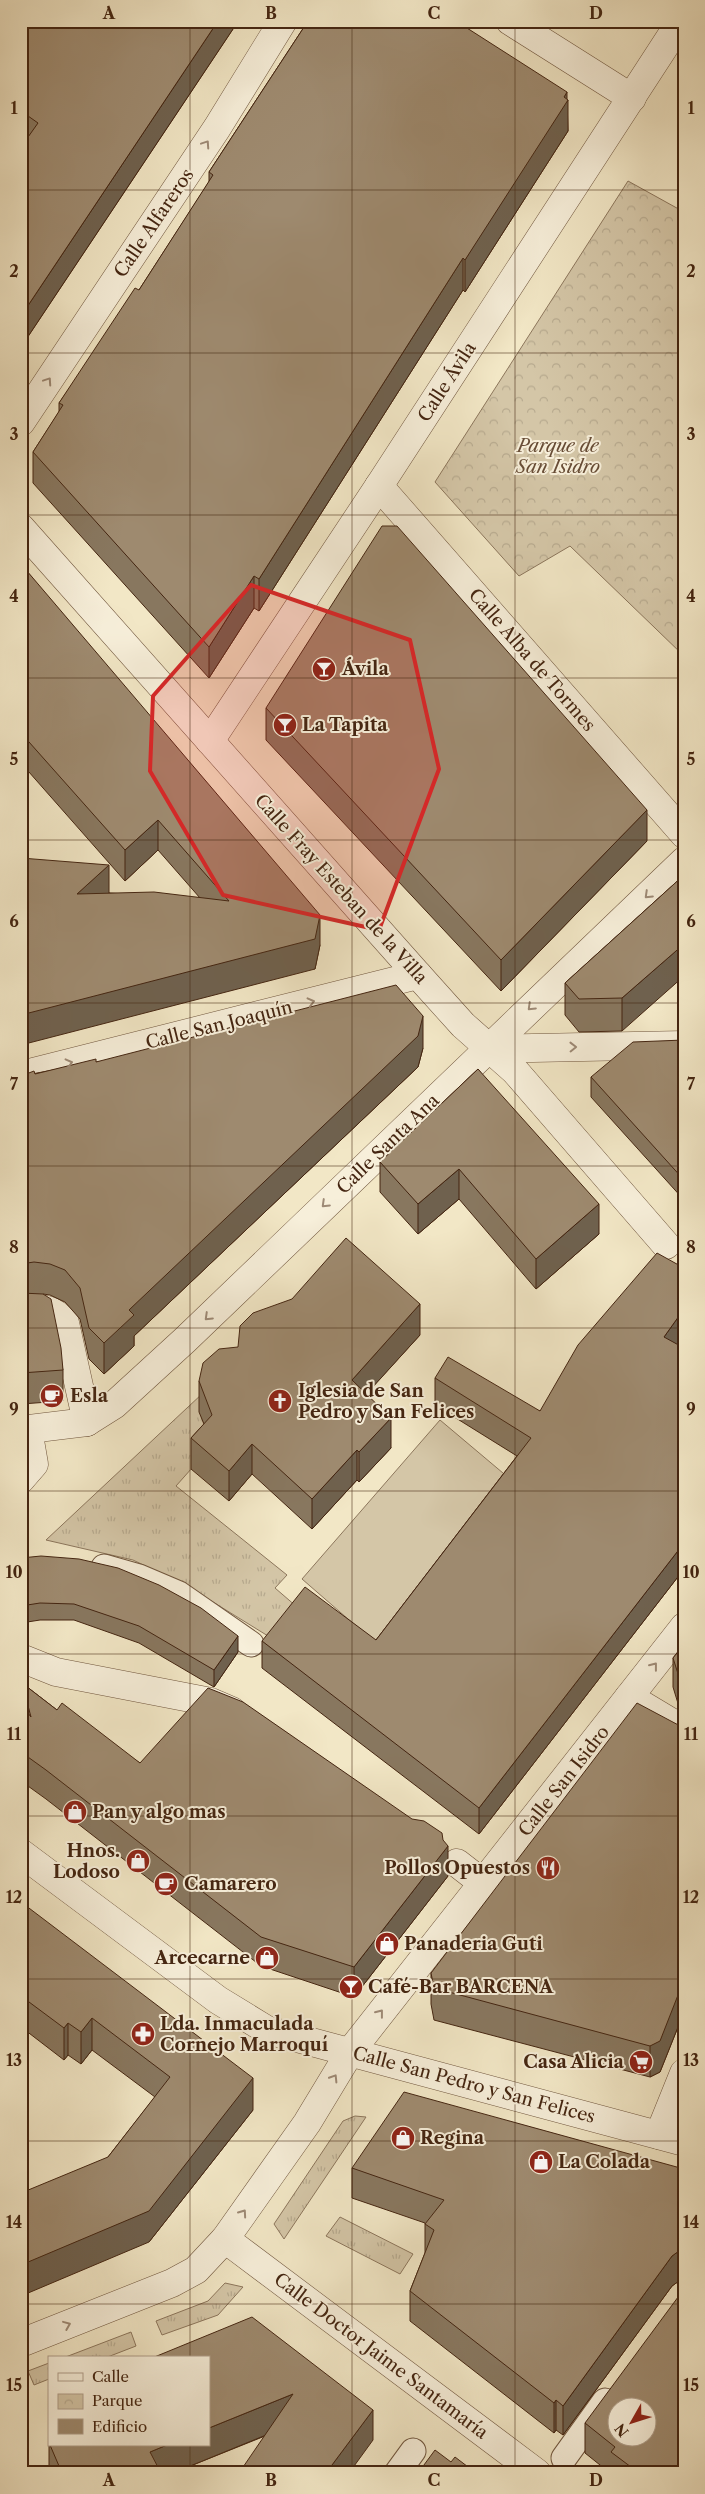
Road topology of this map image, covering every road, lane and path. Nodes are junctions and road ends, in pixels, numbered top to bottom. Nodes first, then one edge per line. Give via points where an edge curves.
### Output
1 (283, 21) edge
2 (510, 21) edge
3 (681, 21) edge
4 (632, 98) junction
5 (21, 422) edge
6 (380, 486) junction
7 (21, 528) edge
8 (210, 741) junction
9 (684, 834) edge
10 (684, 861) edge
11 (418, 976) junction
12 (682, 1043) edge
13 (489, 1049) junction
14 (21, 1075) edge
15 (666, 1245) dead end
16 (21, 1310) edge
17 (87, 1422) junction
18 (25, 1429) edge
19 (21, 1480) edge
20 (78, 1562) edge
21 (684, 1627) edge
22 (251, 1644) dead end
23 (21, 1658) edge
24 (629, 1697) junction
25 (258, 1724) edge
26 (684, 1730) edge
27 (21, 1853) edge
28 (457, 1863) dead end
29 (484, 1884) junction
30 (350, 2052) junction
31 (684, 2073) edge
32 (671, 2138) edge
33 (225, 2239) junction
34 (21, 2343) edge
35 (621, 2380) edge
36 (413, 2451) dead end
37 (564, 2458) dead end
38 (397, 2473) edge
39 (538, 2473) edge

5 -> 1 street, Calle Alfareros via 212,136
2 - 4 street
3 - 4 street, Calle Ávila
4 - 6 street, Calle Ávila
6 - 8 street, Calle Ávila
6 - 9 street, Calle Alba de Tormes
7 - 8 street, Calle Fray Esteban de la Villa
8 - 11 street, Calle Fray Esteban de la Villa
10 -> 13 street, Calle Santa Ana
11 - 13 street, Calle Fray Esteban de la Villa
14 -> 11 street, Calle San Joaquín
13 -> 12 street
13 - 15 street, Calle Fray Esteban de la Villa via 515,1072
13 -> 17 street, Calle Santa Ana via 185,1340 114,1405
16 - 17 street via 57,1312 65,1323
17 - 18 street, Calle Santa Ana
18 - 19 street via 34,1464
20 - 22 street via 139,1577 179,1594
24 -> 21 street, Calle San Isidro
23 - 25 street via 56,1672 211,1702
24 - 26 street
24 - 29 street, Calle San Isidro
27 - 30 street, Calle San Pedro y San Felices via 218,2000 267,2030
28 - 29 street
30 -> 29 street, Calle San Isidro
30 - 32 street, Calle San Pedro y San Felices
33 -> 30 street, Calle San Isidro via 307,2123
31 - 32 street
34 -> 33 street, Calle San Isidro via 188,2275
33 - 39 street, Calle Doctor Jaime Santamaría
35 - 37 street
36 - 38 street

